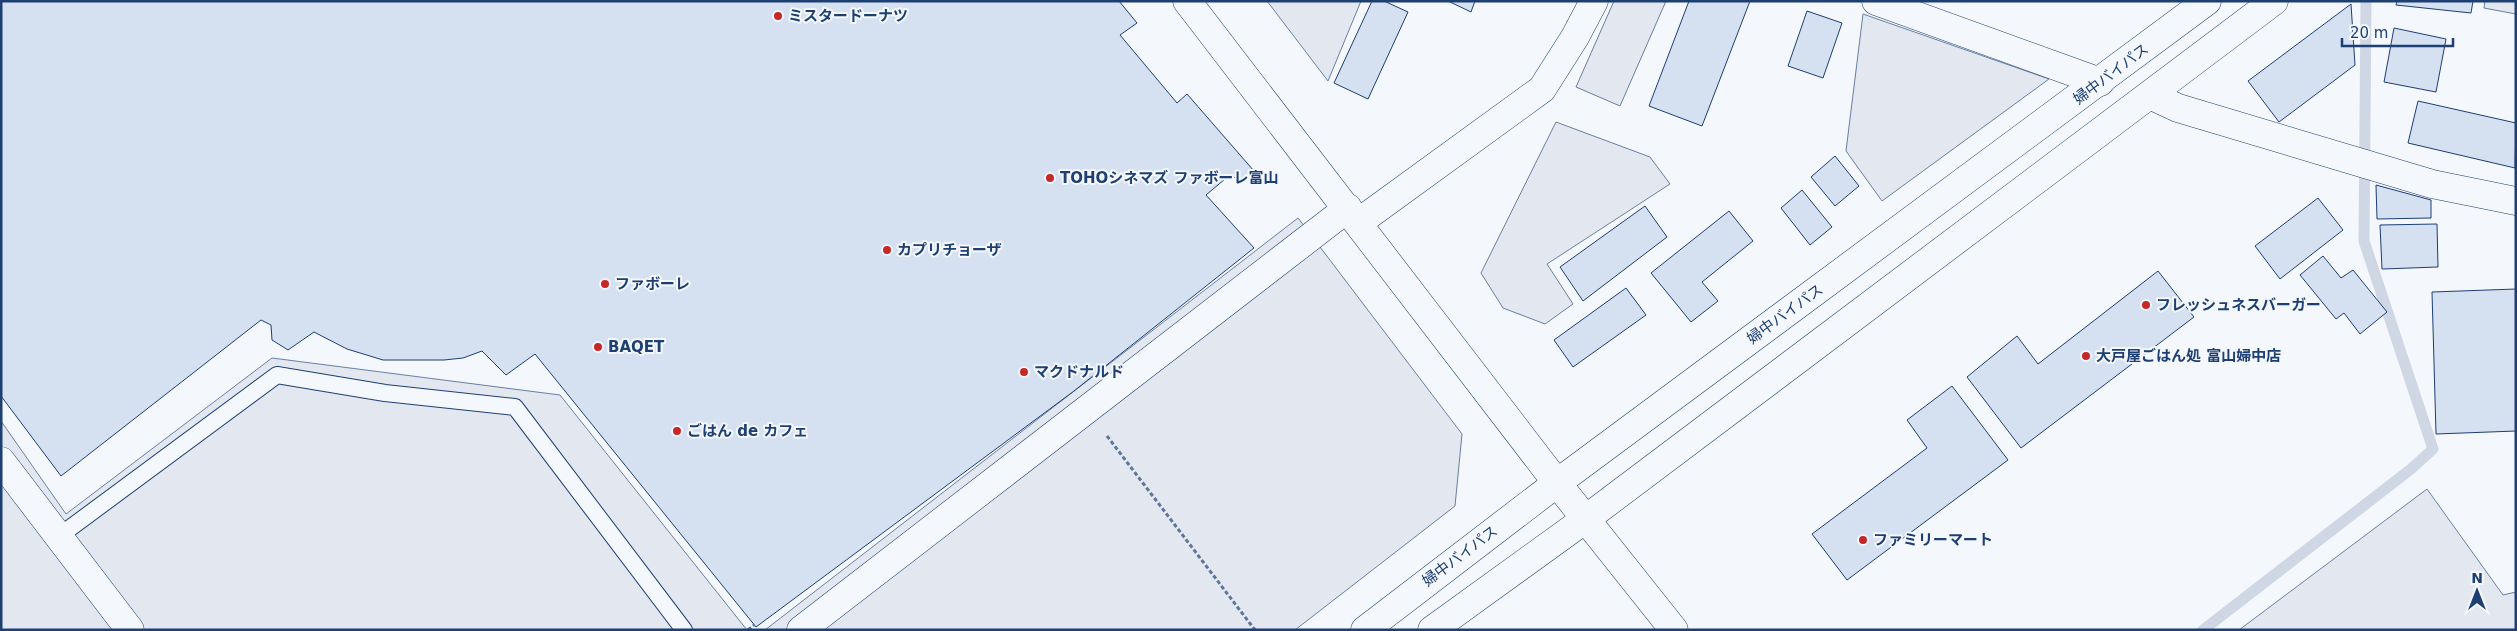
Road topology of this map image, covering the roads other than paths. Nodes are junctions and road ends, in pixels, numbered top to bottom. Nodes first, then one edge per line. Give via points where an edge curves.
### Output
1 (1187, 1) edge
2 (1594, 1) edge
3 (1876, 1) edge
4 (2207, 1) edge
5 (2274, 1) edge
6 (2100, 82) junction
7 (2150, 95) junction
8 (2516, 201) edge
9 (1354, 215) junction
10 (1, 461) edge
11 (1557, 482) junction
12 (1587, 518) junction
13 (58, 537) junction
14 (130, 630) edge
15 (684, 630) edge
16 (801, 630) edge
17 (1365, 630) edge
18 (1432, 630) edge
19 (1674, 630) edge

1 - 9 main road
2 - 9 main road via 1542,89
3 - 6 main road
4 - 6 main road, 婦中バイパス
5 - 7 main road
6 - 11 main road, 婦中バイパス
7 - 8 main road via 2178,108 2432,184
7 - 12 main road
9 - 11 main road
9 - 16 main road via 1087,409
10 - 13 main road
11 - 12 main road
11 - 17 main road, 婦中バイパス
12 - 18 main road
12 - 19 main road
13 - 14 main road
13 - 15 lane via 277,375 515,407

